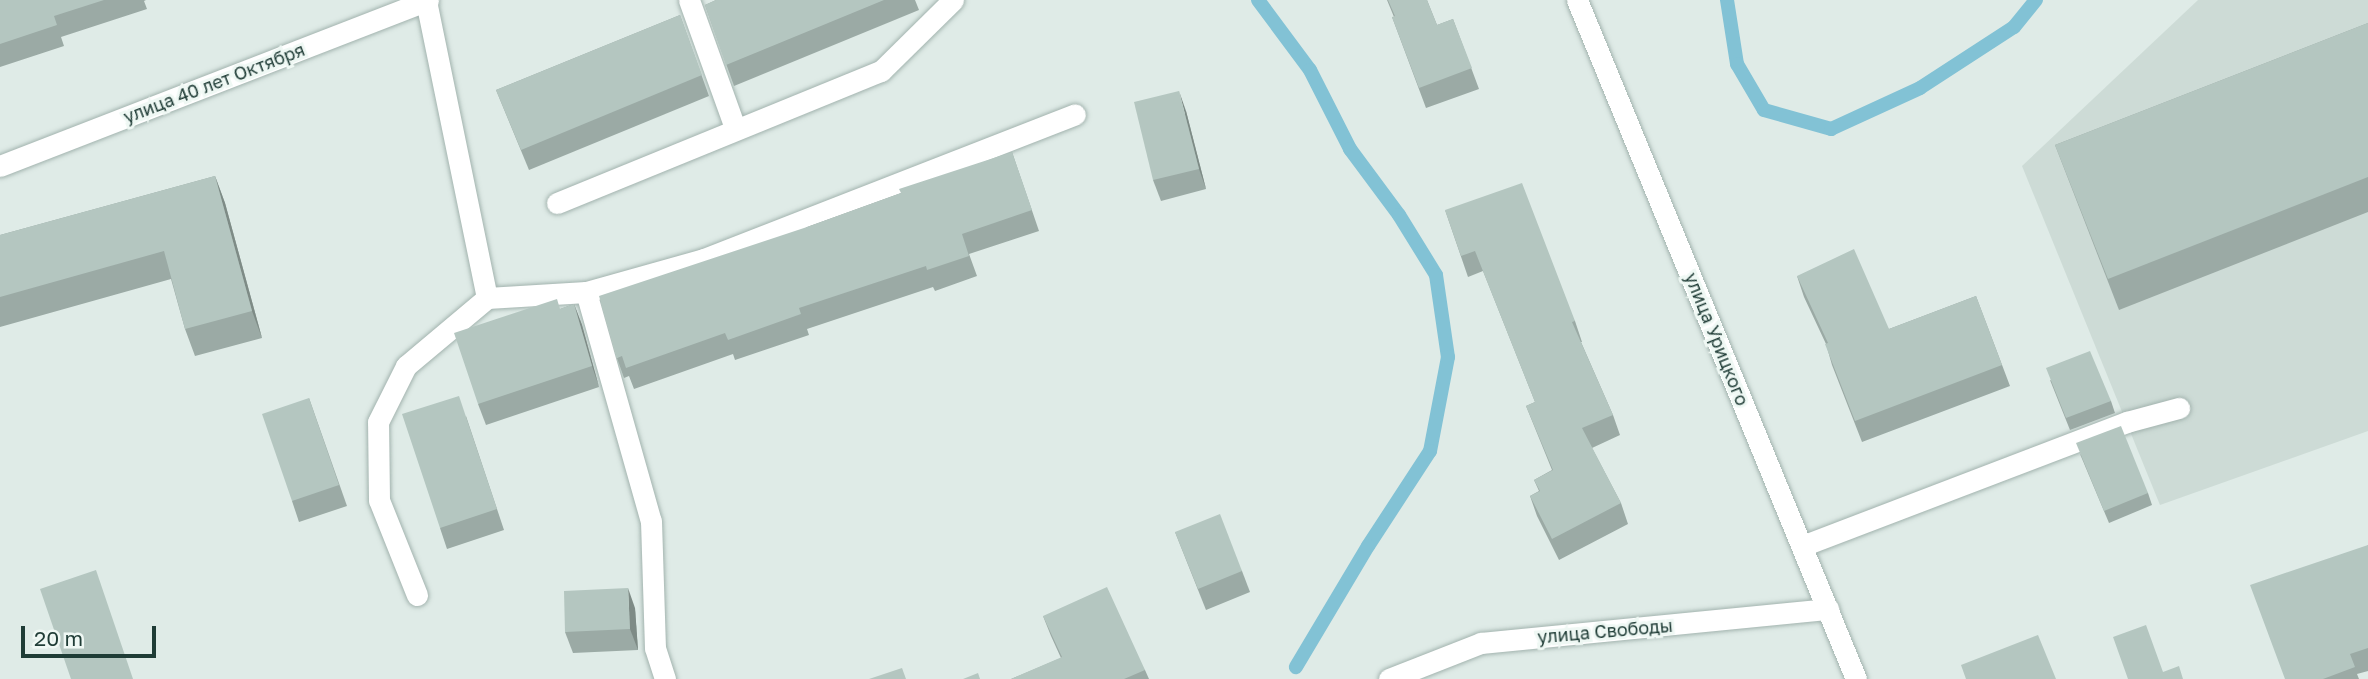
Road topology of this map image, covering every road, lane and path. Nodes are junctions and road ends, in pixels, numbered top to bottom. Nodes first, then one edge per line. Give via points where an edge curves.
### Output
1 (427, 0) edge
2 (689, 0) edge
3 (954, 0) edge
4 (1577, 0) edge
5 (1075, 114) dead end
6 (735, 128) junction
7 (0, 166) edge
8 (557, 203) dead end
9 (586, 292) junction
10 (487, 298) junction
11 (2179, 408) dead end
12 (1802, 546) junction
13 (417, 595) dead end
14 (1828, 609) junction
15 (664, 679) edge
16 (1389, 679) edge
17 (1856, 679) edge

1 - 7 street, улица 40 лет Октября
1 - 10 street
2 - 6 street
3 - 6 street via 881,71
4 - 12 street, улица Урицкого
5 - 9 street via 704,259
6 - 8 street
9 - 10 street
9 - 15 street via 651,521 655,648
10 - 13 street via 406,366 378,422 379,500
11 - 12 street via 2127,422
12 - 14 street, улица Урицкого
14 - 16 street, улица Свободы via 1481,643
14 - 17 street, улица Урицкого

